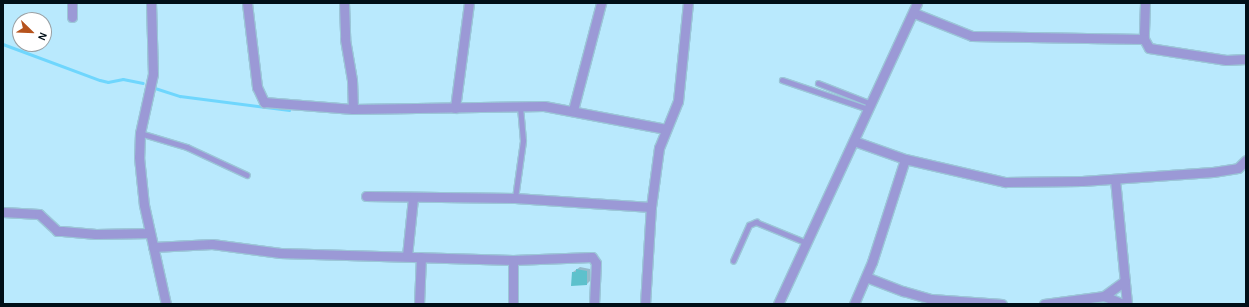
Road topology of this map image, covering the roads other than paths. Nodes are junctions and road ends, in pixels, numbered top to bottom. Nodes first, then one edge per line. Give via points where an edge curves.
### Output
1 (72, 3) edge
2 (151, 3) edge
3 (247, 3) edge
4 (344, 3) edge
5 (469, 3) edge
6 (601, 3) edge
7 (688, 3) edge
8 (918, 3) edge
9 (1145, 3) edge
10 (914, 13) junction
11 (72, 17) dead end
12 (1144, 38) junction
13 (1246, 59) edge
14 (782, 80) dead end
15 (818, 83) dead end
16 (520, 107) junction
17 (871, 107) junction
18 (455, 108) junction
19 (353, 109) junction
20 (574, 110) junction
21 (666, 129) junction
22 (140, 133) junction
23 (854, 141) junction
24 (905, 159) junction
25 (1246, 160) edge
26 (247, 175) dead end
27 (1115, 179) junction
28 (366, 196) dead end
29 (413, 198) junction
30 (515, 198) junction
31 (652, 207) junction
32 (3, 212) edge
33 (150, 233) junction
34 (805, 242) junction
35 (153, 247) junction
36 (407, 256) junction
37 (421, 257) junction
38 (513, 260) junction
39 (734, 261) dead end
40 (866, 277) junction
41 (1125, 281) junction
42 (1104, 296) junction
43 (966, 303) edge
44 (166, 304) edge
45 (419, 304) edge
46 (512, 304) edge
47 (594, 304) edge
48 (645, 304) edge
49 (778, 304) edge
50 (854, 304) edge
51 (1002, 304) edge
52 (1044, 304) edge
53 (1123, 304) edge
54 (1127, 304) edge

1 - 11 street
2 - 22 street via 153,74
3 - 19 street via 257,87 264,102
4 - 19 street via 345,39 352,80
5 - 18 street
6 - 20 street
7 - 21 street via 680,91
8 - 10 street
9 - 12 street
10 - 12 street via 972,36
10 - 17 street
12 - 13 street via 1149,48 1159,51 1226,60
14 - 17 lane
15 - 17 lane
16 - 18 street
16 - 20 street via 544,106
16 - 30 lane via 523,141
17 - 23 street
18 - 19 street
20 - 21 street
21 - 31 street via 659,148
22 - 26 lane via 187,147
22 - 33 street via 139,157
23 - 24 street
23 - 34 street
24 - 27 street via 1005,182
24 - 40 street
25 - 27 street via 1230,170
27 - 41 street
28 - 29 street
29 - 30 street
29 - 36 street
30 - 31 street
31 - 48 street
32 - 33 street via 39,214 57,230 62,231
33 - 35 street
34 - 39 lane via 756,222 749,225
34 - 49 street
35 - 36 street via 212,244 280,253
35 - 44 street
36 - 37 street
37 - 38 street
37 - 45 street
38 - 46 street
38 - 47 street via 592,258 596,263
40 - 43 street via 931,299
40 - 50 street
41 - 42 street
41 - 54 street
42 - 52 street
42 - 53 street
43 - 51 street

